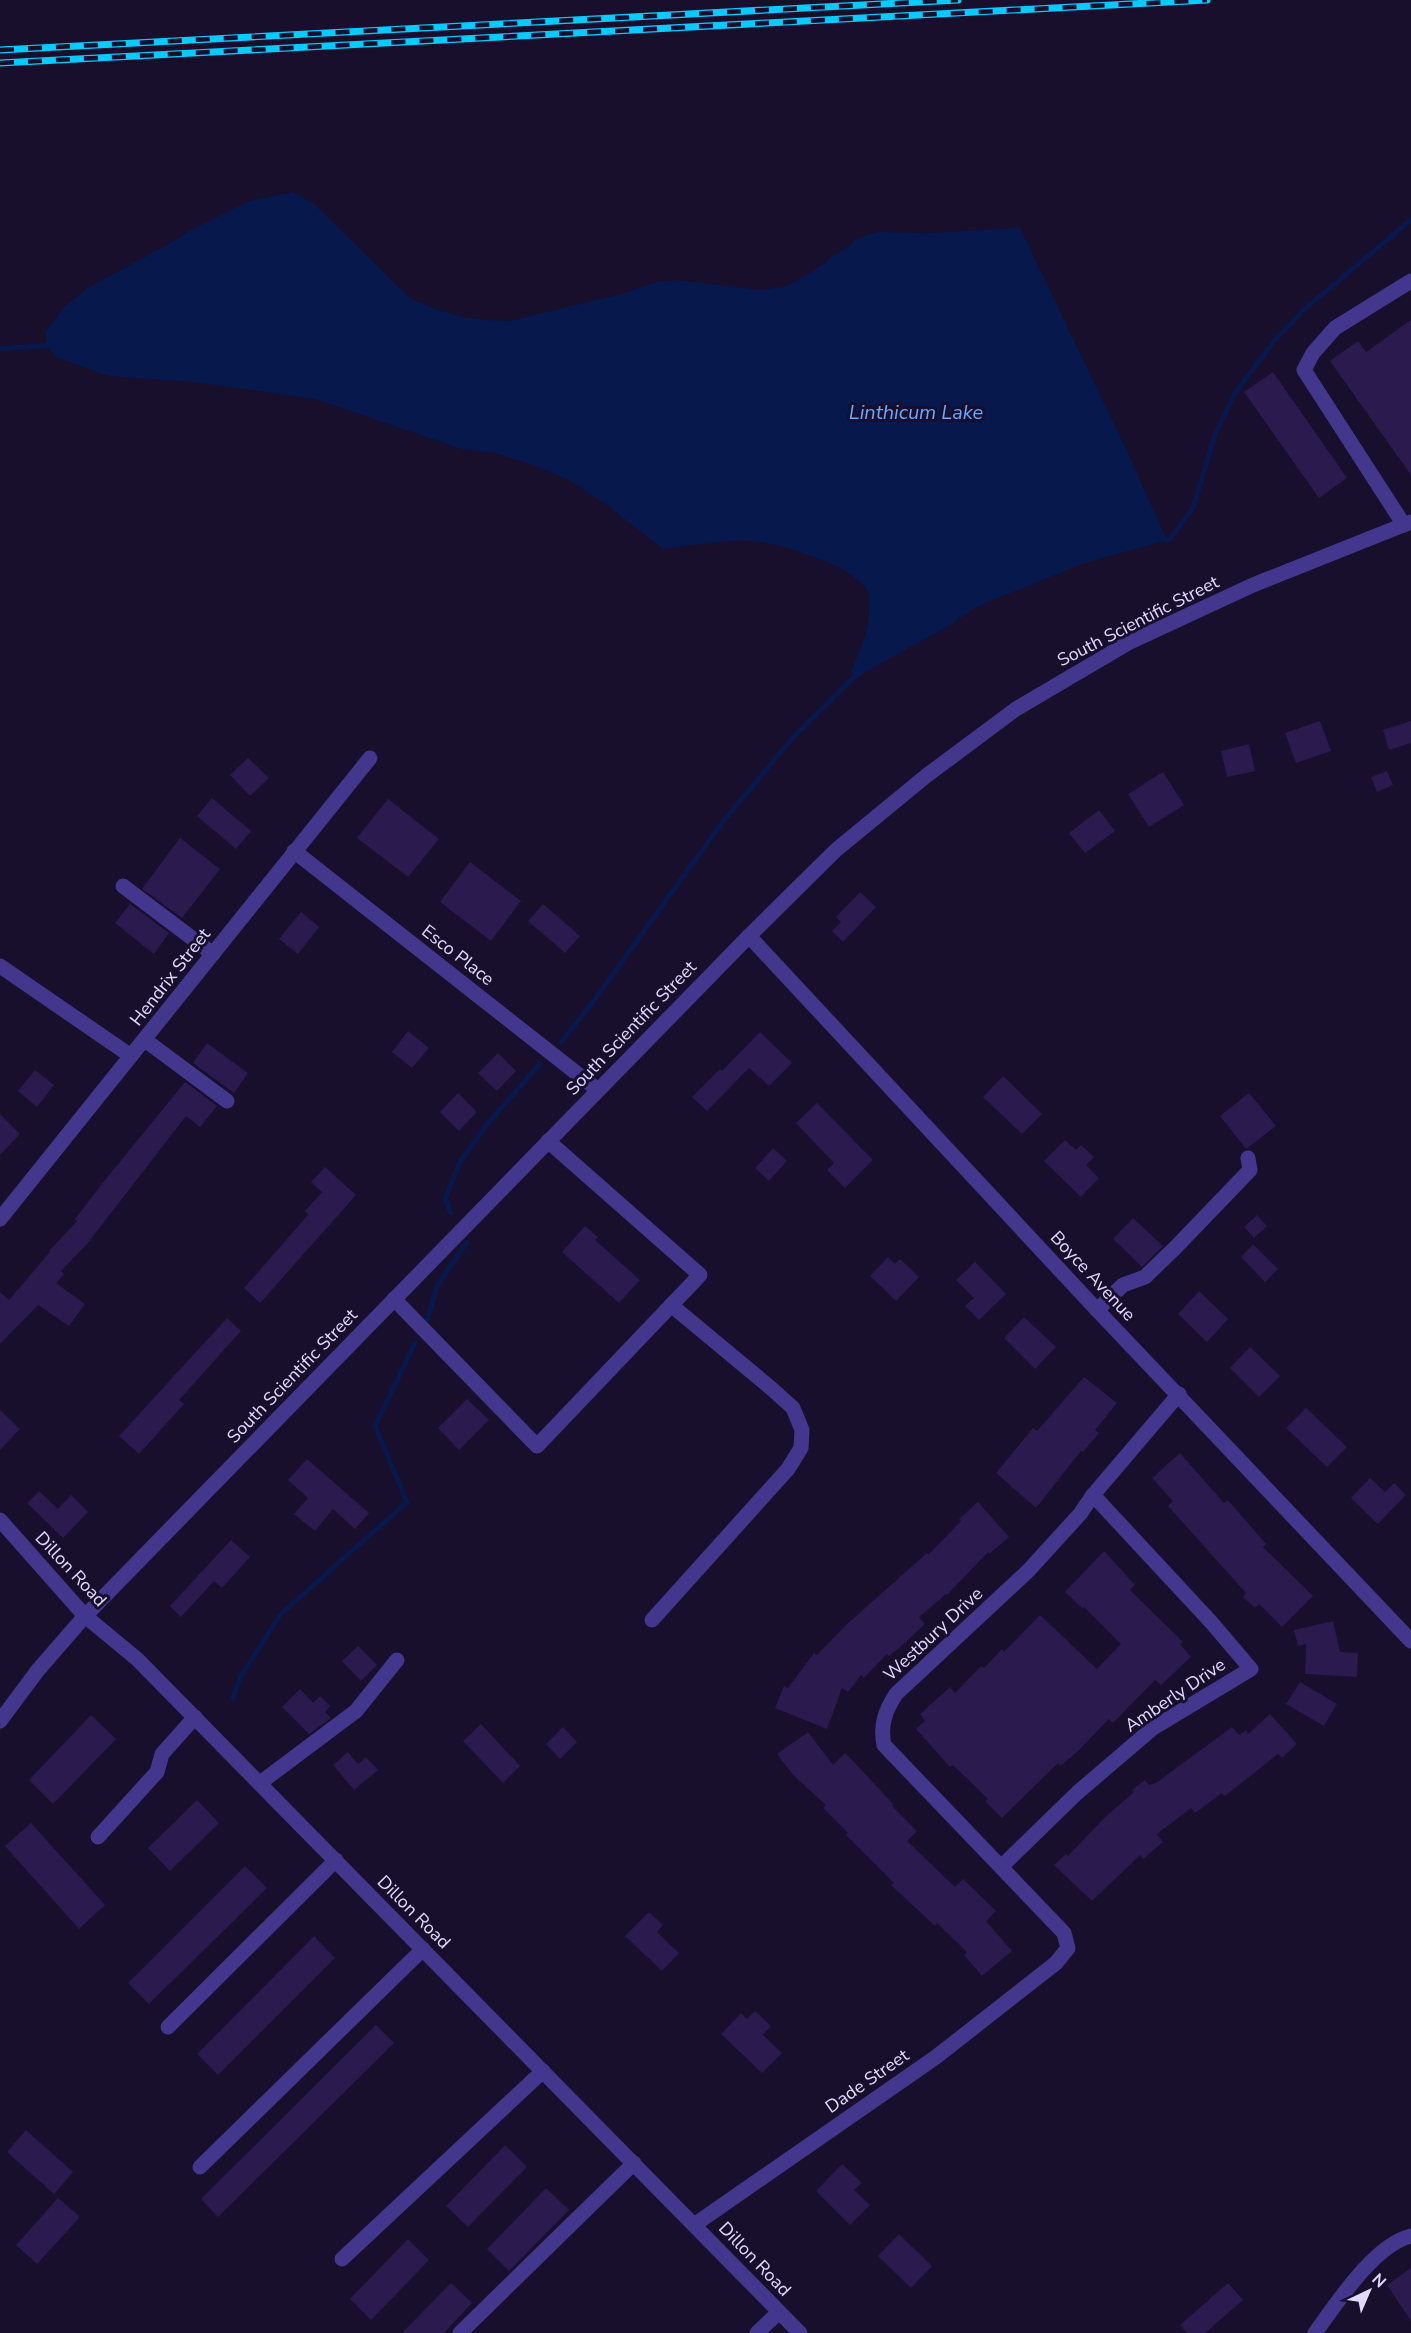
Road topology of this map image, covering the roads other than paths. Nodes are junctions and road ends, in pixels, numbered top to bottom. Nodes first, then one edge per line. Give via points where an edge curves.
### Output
1 (1411, 281) edge
2 (1407, 524) edge
3 (370, 758) dead end
4 (294, 851) junction
5 (123, 886) dead end
6 (749, 936) junction
7 (213, 954) junction
8 (0, 966) edge
9 (145, 1040) junction
10 (131, 1056) junction
11 (598, 1090) junction
12 (227, 1101) dead end
13 (548, 1141) junction
14 (1248, 1158) dead end
15 (0, 1219) edge
16 (394, 1299) junction
17 (671, 1305) junction
18 (1097, 1310) junction
19 (1179, 1394) junction
20 (1093, 1495) junction
21 (0, 1520) edge
22 (85, 1616) junction
23 (652, 1620) dead end
24 (1411, 1641) edge
25 (397, 1660) dead end
26 (195, 1717) junction
27 (0, 1721) edge
28 (260, 1783) junction
29 (98, 1837) dead end
30 (336, 1860) junction
31 (1002, 1866) junction
32 (423, 1949) junction
33 (1056, 1963) joint
34 (168, 2027) dead end
35 (543, 2071) junction
36 (634, 2163) junction
37 (200, 2167) dead end
38 (694, 2225) junction
39 (1411, 2236) edge
40 (342, 2259) dead end
41 (779, 2312) junction
42 (460, 2333) edge
43 (757, 2333) edge
44 (800, 2333) edge
45 (1315, 2333) edge

1 - 2 street via 1335,328 1304,370
2 - 6 street, South Scientific Street via 1253,585 1128,643 1016,709 836,850
3 - 4 street, Hendrix Street
4 - 7 street, Hendrix Street
4 - 11 street, Esco Place
5 - 7 street
6 - 11 street, South Scientific Street
6 - 18 street, Boyce Avenue
7 - 9 street, Hendrix Street
8 - 10 street
9 - 10 street, Hendrix Street
9 - 12 street
10 - 15 street, Hendrix Street
11 - 13 street, South Scientific Street
13 - 16 street, South Scientific Street
13 - 17 street via 700,1275
14 - 18 street via 1250,1170 1175,1248 1145,1277 1123,1285
16 - 17 street via 537,1446
16 - 22 street, South Scientific Street
17 - 23 street via 792,1408 802,1430 801,1448 788,1469
18 - 19 street, Boyce Avenue
19 - 20 street, Westbury Drive
19 - 24 street, Boyce Avenue
20 - 31 street, Westbury Drive via 1028,1571 896,1694 884,1718 884,1745
20 - 31 street, Amberly Drive via 1251,1669 1154,1728 1077,1793
21 - 22 street, Dillon Road
22 - 26 street, Dillon Road via 137,1659
22 - 27 street, South Scientific Street
25 - 28 street via 356,1711
26 - 28 street, Dillon Road
26 - 29 street via 162,1754 156,1772
28 - 30 street, Dillon Road
30 - 32 street, Dillon Road
30 - 34 street
31 - 33 street, Westbury Drive via 1064,1933 1068,1948
32 - 35 street, Dillon Road
32 - 37 street
33 - 38 street, Dade Street via 936,2057
35 - 36 street, Dillon Road
35 - 40 street
36 - 38 street, Dillon Road
36 - 42 street
38 - 41 street, Dillon Road
39 - 45 street via 1393,2244 1374,2260
41 - 43 street
41 - 44 street, Dillon Road

